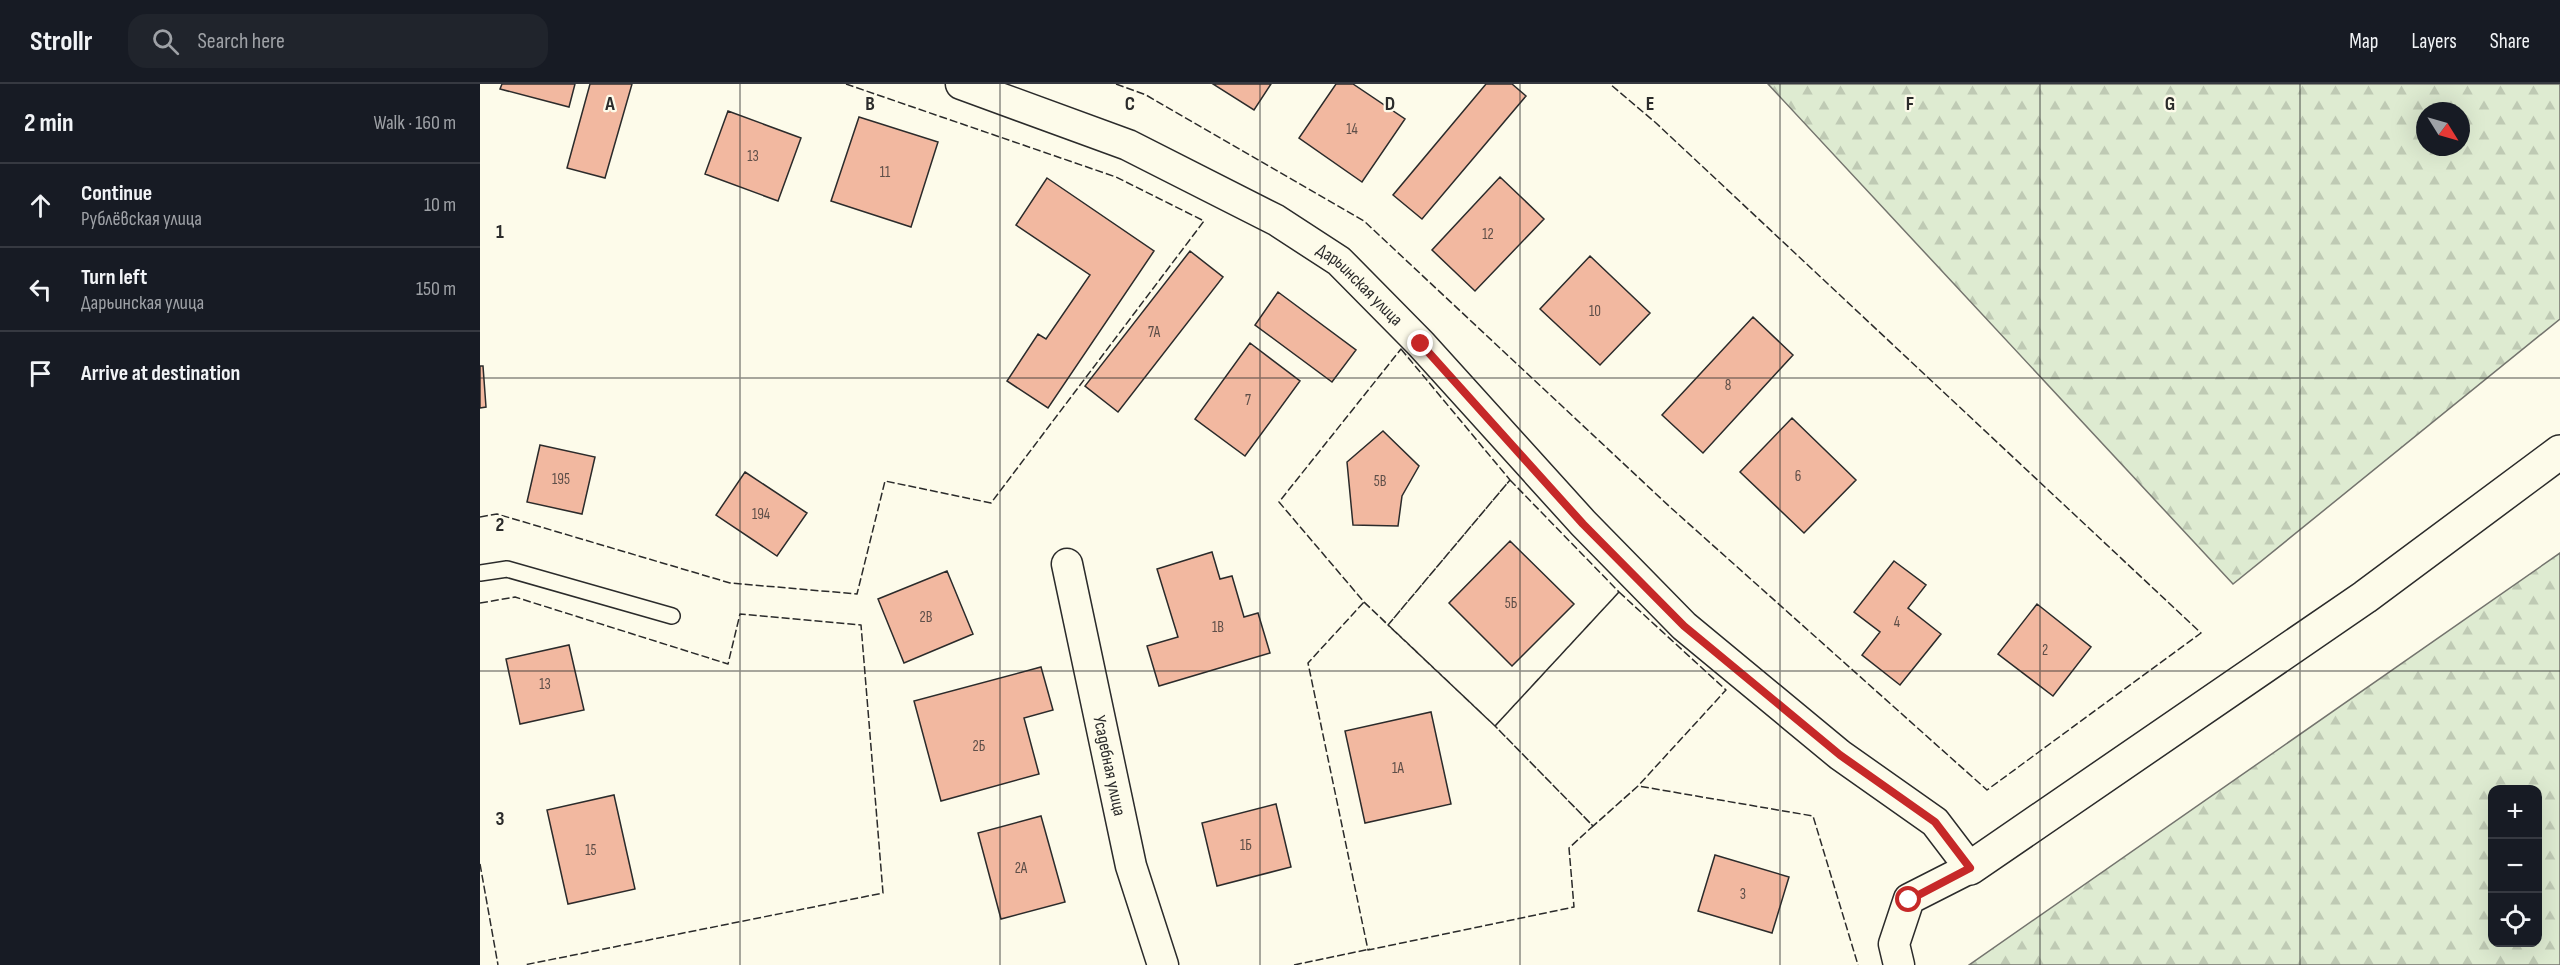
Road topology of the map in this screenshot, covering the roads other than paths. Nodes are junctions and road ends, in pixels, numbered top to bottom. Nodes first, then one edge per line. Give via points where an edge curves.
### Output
1 (961, 84) edge
2 (2560, 452) edge
3 (1066, 564) dead end
4 (480, 573) edge
5 (672, 616) dead end
6 (1970, 868) junction
7 (1162, 965) edge
8 (1899, 965) edge

1 - 6 street, Дарьинская улица via 1128,145 1276,220 1339,261 1421,344 1583,524 1684,626 1840,755 1935,822
2 - 6 street via 2365,597
3 - 7 street, Усадебная улица via 1131,866
4 - 5 lane via 507,569
6 - 8 street via 1909,900 1894,944

